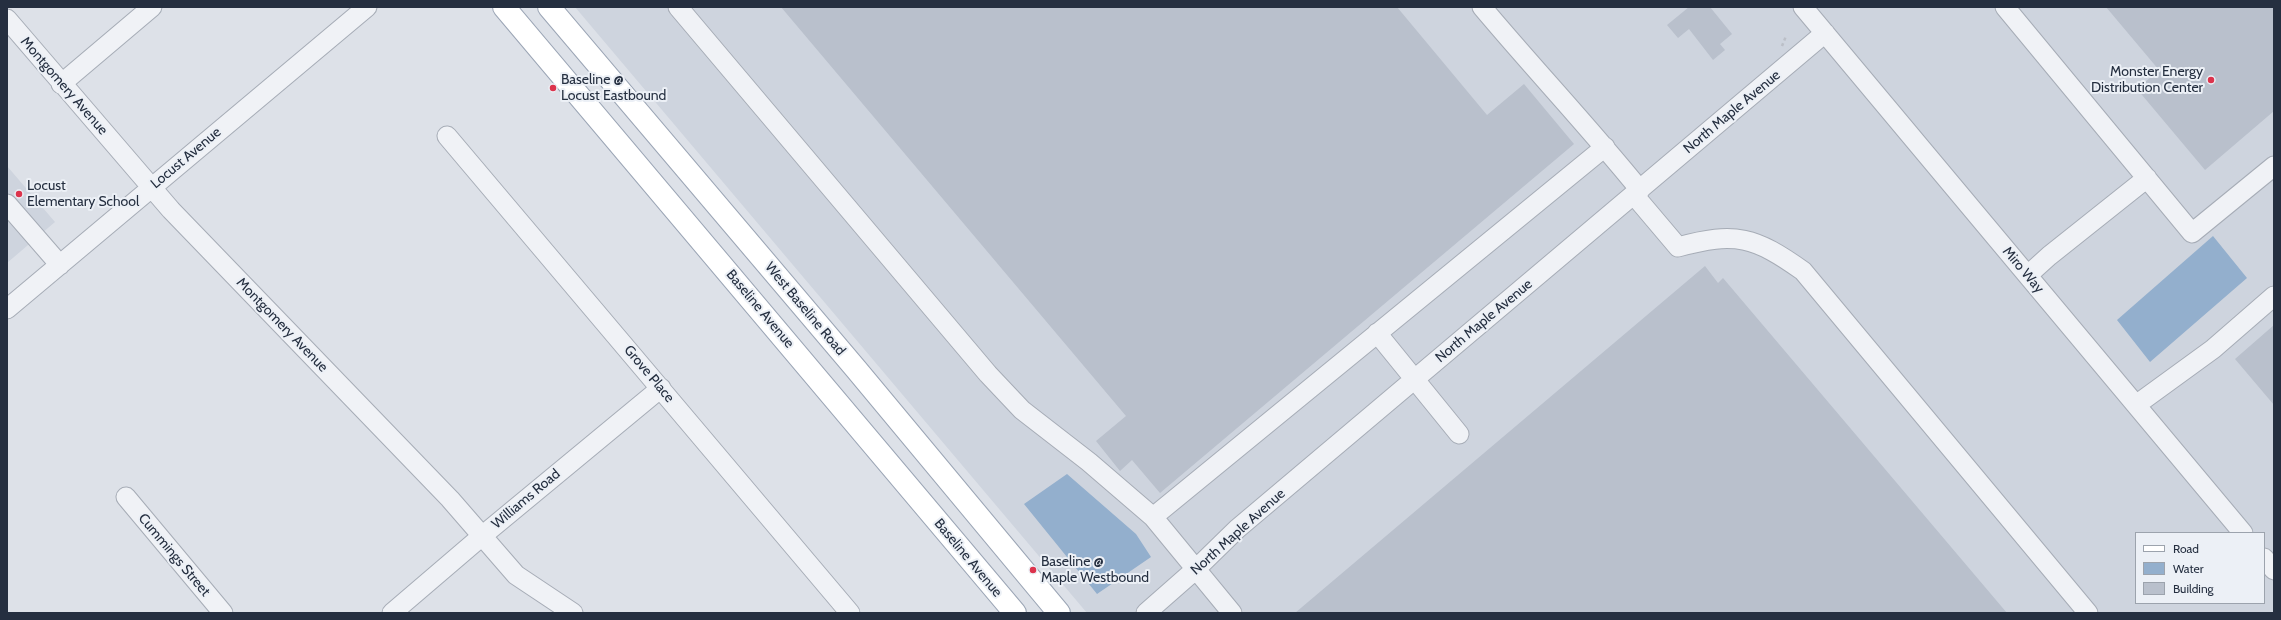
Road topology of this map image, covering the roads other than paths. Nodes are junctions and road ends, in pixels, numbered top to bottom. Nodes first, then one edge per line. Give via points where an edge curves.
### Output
1 (152, 7) edge
2 (366, 7) edge
3 (504, 7) edge
4 (548, 7) edge
5 (678, 7) edge
6 (1482, 7) edge
7 (1803, 7) edge
8 (2005, 7) edge
9 (7, 20) edge
10 (1825, 33) junction
11 (61, 84) junction
12 (447, 136) dead end
13 (1605, 147) junction
14 (2274, 166) edge
15 (2147, 178) junction
16 (152, 187) junction
17 (1637, 193) junction
18 (7, 204) edge
19 (60, 265) junction
20 (2028, 275) junction
21 (2274, 296) edge
22 (7, 309) edge
23 (1378, 334) junction
24 (1415, 379) junction
25 (661, 388) junction
26 (2136, 405) junction
27 (1459, 434) dead end
28 (126, 497) dead end
29 (1153, 517) junction
30 (2242, 532) edge
31 (482, 536) junction
32 (2265, 559) edge
33 (1196, 569) junction
34 (2274, 570) edge
35 (223, 613) edge
36 (392, 613) edge
37 (573, 613) edge
38 (850, 613) edge
39 (1015, 613) edge
40 (1059, 613) edge
41 (1146, 613) edge
42 (1232, 613) edge
43 (2088, 613) edge

1 - 11 street
2 - 16 street, Locust Avenue
3 - 39 main road, Baseline Avenue
4 - 40 main road, West Baseline Road via 856,369
5 - 29 street via 988,374 1022,410 1089,462
6 - 13 street
7 - 10 street, Miro Way
8 - 15 street
9 - 11 street, Montgomery Avenue
10 - 17 street, North Maple Avenue
10 - 20 street, Miro Way
11 - 16 street, Montgomery Avenue
12 - 25 street, Grove Place
13 - 17 street
13 - 23 street
14 - 15 street via 2192,233
15 - 20 street
16 - 19 street, Locust Avenue
16 - 31 street, Montgomery Avenue via 176,216 450,498
17 - 24 street, North Maple Avenue
17 - 43 street via 1678,247 1720,238 1738,238 1758,243 1776,252 1803,271
18 - 19 street
19 - 22 street, Locust Avenue
20 - 26 street, Miro Way
21 - 26 street via 2213,349
23 - 24 street
23 - 29 street
24 - 27 street
24 - 33 street, North Maple Avenue via 1236,529
25 - 31 street, Williams Road
25 - 38 street, Grove Place
26 - 30 street, Miro Way
28 - 35 street, Cummings Street
29 - 33 street
31 - 36 street, Williams Road
31 - 37 street, Montgomery Avenue via 516,575
32 - 34 street
33 - 41 street, North Maple Avenue
33 - 42 street

